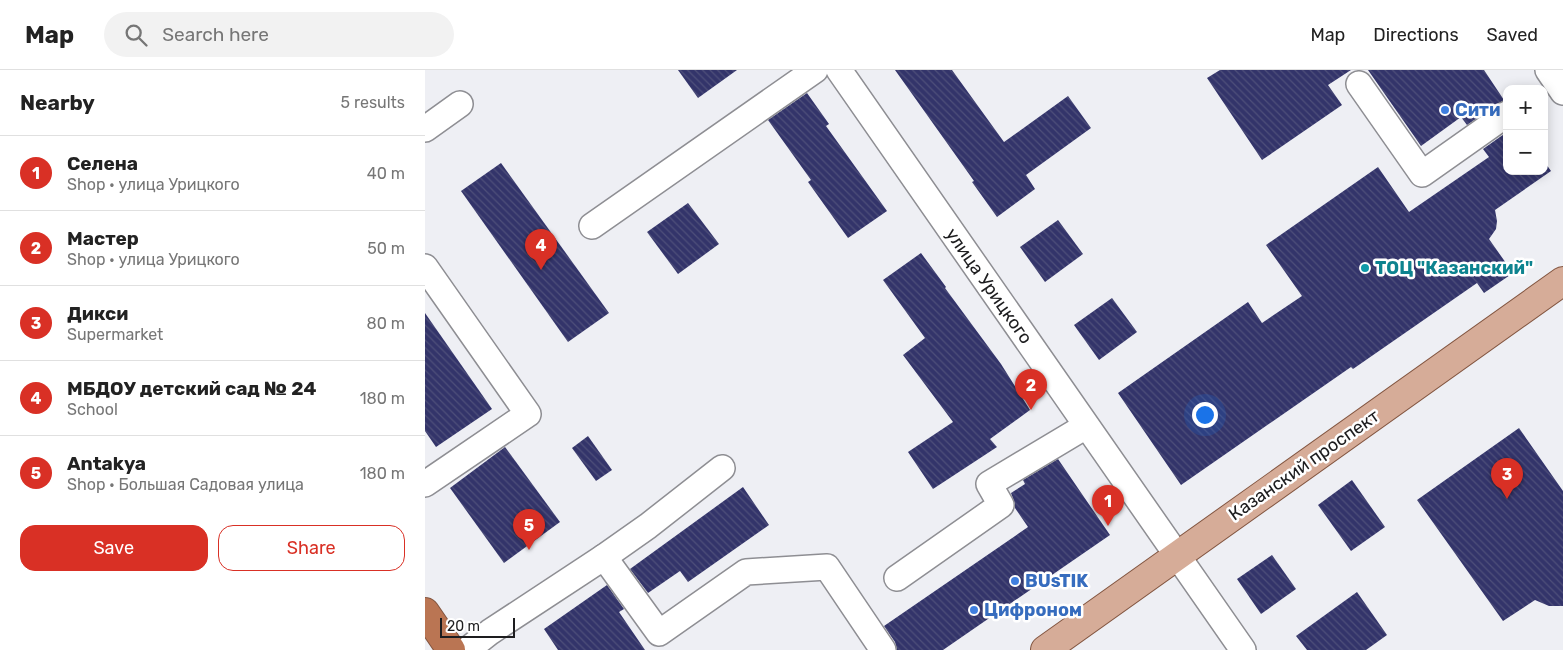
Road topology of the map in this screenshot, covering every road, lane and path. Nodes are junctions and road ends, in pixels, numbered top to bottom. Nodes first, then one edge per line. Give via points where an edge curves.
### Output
1 (815, 70) edge
2 (839, 70) edge
3 (1359, 84) dead end
4 (460, 104) dead end
5 (1503, 117) edge
6 (425, 129) edge
7 (592, 226) dead end
8 (425, 267) edge
9 (1563, 281) edge
10 (1086, 426) junction
11 (722, 468) dead end
12 (425, 484) edge
13 (1176, 556) junction
14 (604, 557) junction
15 (897, 578) dead end
16 (425, 612) edge
17 (451, 650) edge
18 (467, 650) edge
19 (883, 650) edge
20 (1045, 650) edge
21 (1243, 650) edge

1 - 7 street
2 - 10 street, улица Урицкого
3 - 5 street via 1422,174
4 - 6 street
8 - 12 street via 528,414
9 - 13 main road, Казанский проспект
10 - 13 street, улица Урицкого
10 - 15 street via 989,484 1001,505
11 - 14 street
13 - 20 main road, Казанский проспект
13 - 21 street, улица Урицкого
14 - 18 street
14 - 19 street via 659,633 747,572 827,567
16 - 17 highway

